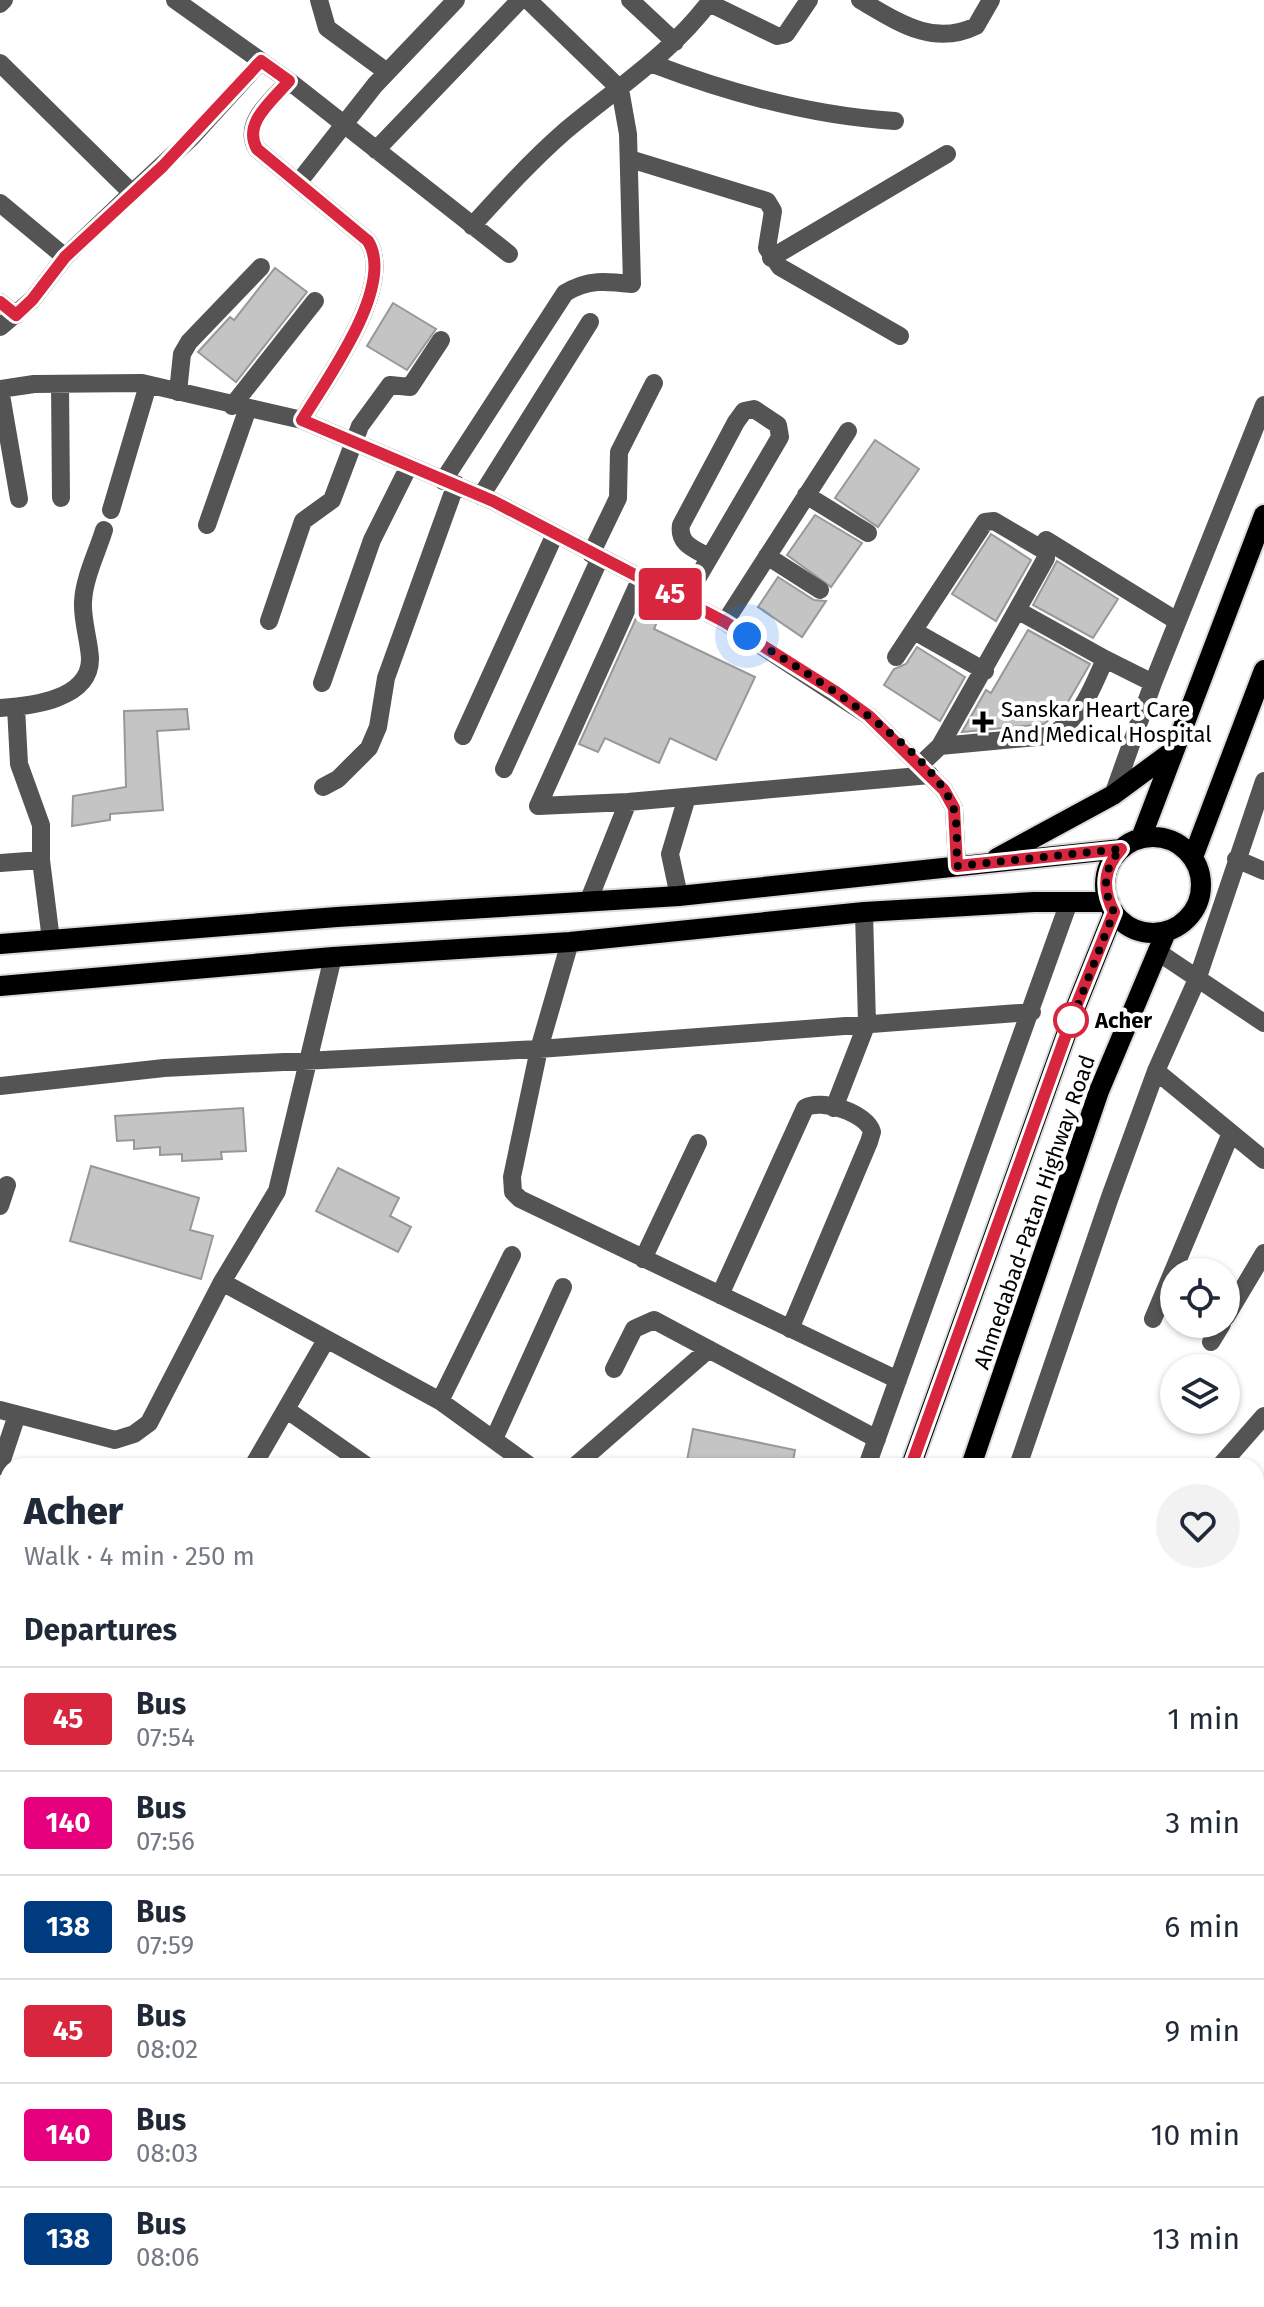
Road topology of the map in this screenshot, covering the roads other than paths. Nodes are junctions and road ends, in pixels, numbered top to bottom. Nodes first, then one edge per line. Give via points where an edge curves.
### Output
1 (175, 0) edge
2 (319, 0) edge
3 (456, 0) edge
4 (520, 0) edge
5 (528, 0) edge
6 (630, 0) edge
7 (809, 0) edge
8 (991, 0) edge
9 (710, 1) edge
10 (866, 1) edge
11 (675, 42) junction
12 (261, 61) junction
13 (0, 63) edge
14 (653, 64) junction
15 (387, 72) junction
16 (289, 81) junction
17 (620, 89) junction
18 (895, 121) dead end
19 (343, 123) junction
20 (376, 150) junction
21 (947, 154) dead end
22 (630, 159) junction
23 (298, 183) junction
24 (132, 193) junction
25 (0, 203) edge
26 (472, 226) junction
27 (509, 254) dead end
28 (65, 257) junction
29 (771, 258) junction
30 (261, 267) dead end
31 (315, 301) dead end
32 (0, 302) edge
33 (16, 315) junction
34 (590, 322) dead end
35 (0, 327) edge
36 (900, 336) dead end
37 (441, 340) dead end
38 (654, 383) dead end
39 (60, 384) junction
40 (148, 385) junction
41 (0, 389) edge
42 (178, 392) junction
43 (1264, 405) edge
44 (240, 407) junction
45 (302, 420) junction
46 (848, 431) dead end
47 (356, 443) junction
48 (409, 466) junction
49 (450, 483) junction
50 (806, 495) junction
51 (481, 496) junction
52 (61, 498) dead end
53 (19, 499) dead end
54 (111, 510) dead end
55 (1264, 515) edge
56 (207, 525) dead end
57 (104, 530) dead end
58 (868, 533) dead end
59 (555, 534) junction
60 (1046, 540) dead end
61 (596, 556) junction
62 (767, 556) junction
63 (709, 557) junction
64 (640, 580) junction
65 (820, 590) dead end
66 (684, 601) junction
67 (1017, 610) junction
68 (269, 621) dead end
69 (1177, 621) junction
70 (725, 622) junction
71 (914, 631) junction
72 (896, 657) dead end
73 (1105, 659) junction
74 (1264, 670) edge
75 (985, 671) junction
76 (322, 683) dead end
77 (1153, 683) junction
78 (8, 708) edge
79 (463, 736) dead end
80 (940, 746) junction
81 (1175, 749) junction
82 (504, 769) dead end
83 (925, 770) junction
84 (1264, 781) edge
85 (323, 787) dead end
86 (1113, 795) junction
87 (687, 797) junction
88 (628, 802) junction
89 (1141, 838) junction
90 (1121, 849) junction
91 (1193, 857) junction
92 (1236, 859) junction
93 (41, 860) junction
94 (0, 863) edge
95 (987, 864) junction
96 (957, 866) junction
97 (1264, 871) edge
98 (679, 896) junction
99 (588, 902) junction
100 (1069, 902) junction
101 (1111, 907) junction
102 (864, 912) junction
103 (686, 932) junction
104 (1166, 932) junction
105 (51, 940) junction
106 (570, 942) junction
107 (0, 944) edge
108 (1158, 952) junction
109 (333, 957) junction
110 (1198, 977) junction
111 (0, 986) edge
112 (1032, 1012) junction
113 (867, 1023) junction
114 (1264, 1023) edge
115 (539, 1049) junction
116 (307, 1063) junction
117 (1156, 1071) junction
118 (0, 1086) edge
119 (834, 1108) junction
120 (1231, 1133) junction
121 (698, 1143) dead end
122 (1264, 1160) edge
123 (7, 1185) dead end
124 (0, 1206) edge
125 (1264, 1253) edge
126 (512, 1255) dead end
127 (643, 1259) junction
128 (222, 1282) junction
129 (563, 1287) dead end
130 (1240, 1293) edge
131 (720, 1295) junction
132 (1153, 1319) dead end
133 (790, 1329) junction
134 (1213, 1338) edge
135 (326, 1340) junction
136 (1211, 1342) dead end
137 (709, 1349) junction
138 (614, 1369) dead end
139 (898, 1380) junction
140 (440, 1401) junction
141 (287, 1410) junction
142 (9, 1412) edge
143 (1264, 1416) edge
144 (494, 1439) junction
145 (877, 1439) junction
146 (1, 1458) edge
147 (258, 1458) edge
148 (356, 1458) edge
149 (519, 1458) edge
150 (584, 1458) edge
151 (870, 1458) edge
152 (914, 1458) edge
153 (974, 1458) edge
154 (1021, 1458) edge
155 (1227, 1458) edge

1 - 12 street
2 - 15 street via 327,28
3 - 15 street
4 - 20 street
5 - 17 street
6 - 11 street
7 - 9 street via 786,34 777,36
8 - 10 street via 976,26 941,36 921,32
9 - 11 street
11 - 14 street
12 - 16 street
12 - 24 street
13 - 24 street
14 - 17 street
14 - 18 street via 709,84 845,116
15 - 19 street
16 - 19 street
16 - 23 street via 255,121 252,140
17 - 22 street
17 - 26 street via 563,133
19 - 20 street
19 - 23 street
20 - 26 street
21 - 29 street
22 - 29 street via 767,201 773,211 767,248
22 - 49 street via 632,284 600,280 565,293
23 - 45 street via 368,241 377,270 350,340
24 - 28 street
25 - 28 street
26 - 27 street
28 - 33 street
29 - 36 street
30 - 42 street via 189,342 182,354
31 - 44 street
32 - 33 street
33 - 35 street
34 - 51 street
37 - 47 street via 410,387 390,385 377,399
38 - 61 street via 619,452 618,498
39 - 40 street
39 - 41 street
39 - 52 street
40 - 42 street
40 - 54 street
41 - 53 street
42 - 44 street
43 - 69 street
44 - 45 street
44 - 56 street
45 - 47 street
46 - 50 street
47 - 48 street
47 - 68 street via 332,500 303,521
48 - 49 street
48 - 76 street via 372,540
49 - 51 street
49 - 85 street via 386,678 378,727 369,748
50 - 58 street
50 - 62 street
51 - 59 street
55 - 81 main road
57 - 78 street via 83,603 90,655 85,675 67,694
59 - 61 street
59 - 79 street
60 - 69 street
61 - 64 street
61 - 82 street
62 - 65 street
62 - 70 street
63 - 63 street via 684,543 681,525 736,422 744,411 754,409 778,425 780,437
63 - 66 street
64 - 66 street
64 - 88 street via 538,806
66 - 70 street
67 - 71 street via 1045,551 994,521 985,522
67 - 73 street
67 - 75 street
69 - 77 street
70 - 83 street via 858,708
71 - 72 street
71 - 75 street
73 - 77 street
73 - 80 street via 1078,716 1064,730
74 - 91 main road
75 - 80 street
77 - 86 street
78 - 93 street via 19,764 37,807
80 - 83 street
81 - 86 main road
81 - 89 main road
83 - 87 street
83 - 96 street via 954,808
84 - 92 street
86 - 95 main road
87 - 88 street
87 - 98 street via 670,854
88 - 99 street
89 - 90 main road
89 - 91 main road via 1175,841
90 - 95 main road
90 - 101 main road via 1108,868 1105,891
91 - 104 main road via 1202,878 1199,901 1186,921
92 - 97 street
92 - 110 street
93 - 94 street
93 - 105 street
95 - 96 main road
96 - 98 main road
98 - 99 main road
98 - 103 main road
99 - 105 main road
100 - 101 main road
100 - 102 main road
100 - 112 street
101 - 104 main road via 1131,928
101 - 152 main road
102 - 103 main road
102 - 113 street
103 - 106 main road
104 - 108 main road, Ahmedabad-Patan Highway Road
105 - 107 main road
106 - 109 main road
106 - 115 street
108 - 110 street
108 - 153 main road, Ahmedabad-Patan Highway Road via 1099,1091
109 - 111 main road
109 - 116 street
110 - 114 street
110 - 117 street
112 - 113 street
112 - 139 street
113 - 115 street
113 - 119 street
115 - 116 street
115 - 127 street via 513,1192
116 - 118 street via 164,1068
116 - 128 street via 277,1191
117 - 120 street
117 - 154 street
119 - 131 street via 813,1103 805,1108
119 - 133 street via 864,1120 872,1132
120 - 122 street
120 - 132 street
121 - 127 street
123 - 124 street
125 - 130 street
126 - 140 street
127 - 131 street
128 - 135 street
128 - 142 street via 161,1403 149,1423 134,1434 115,1440 90,1436
129 - 144 street
131 - 133 street
133 - 139 street
134 - 136 street
135 - 140 street
135 - 141 street
137 - 138 street via 654,1320 634,1329
137 - 145 street
137 - 150 street
139 - 145 street
140 - 144 street
141 - 147 street
141 - 148 street
142 - 146 street
143 - 155 street
144 - 149 street
145 - 151 street

